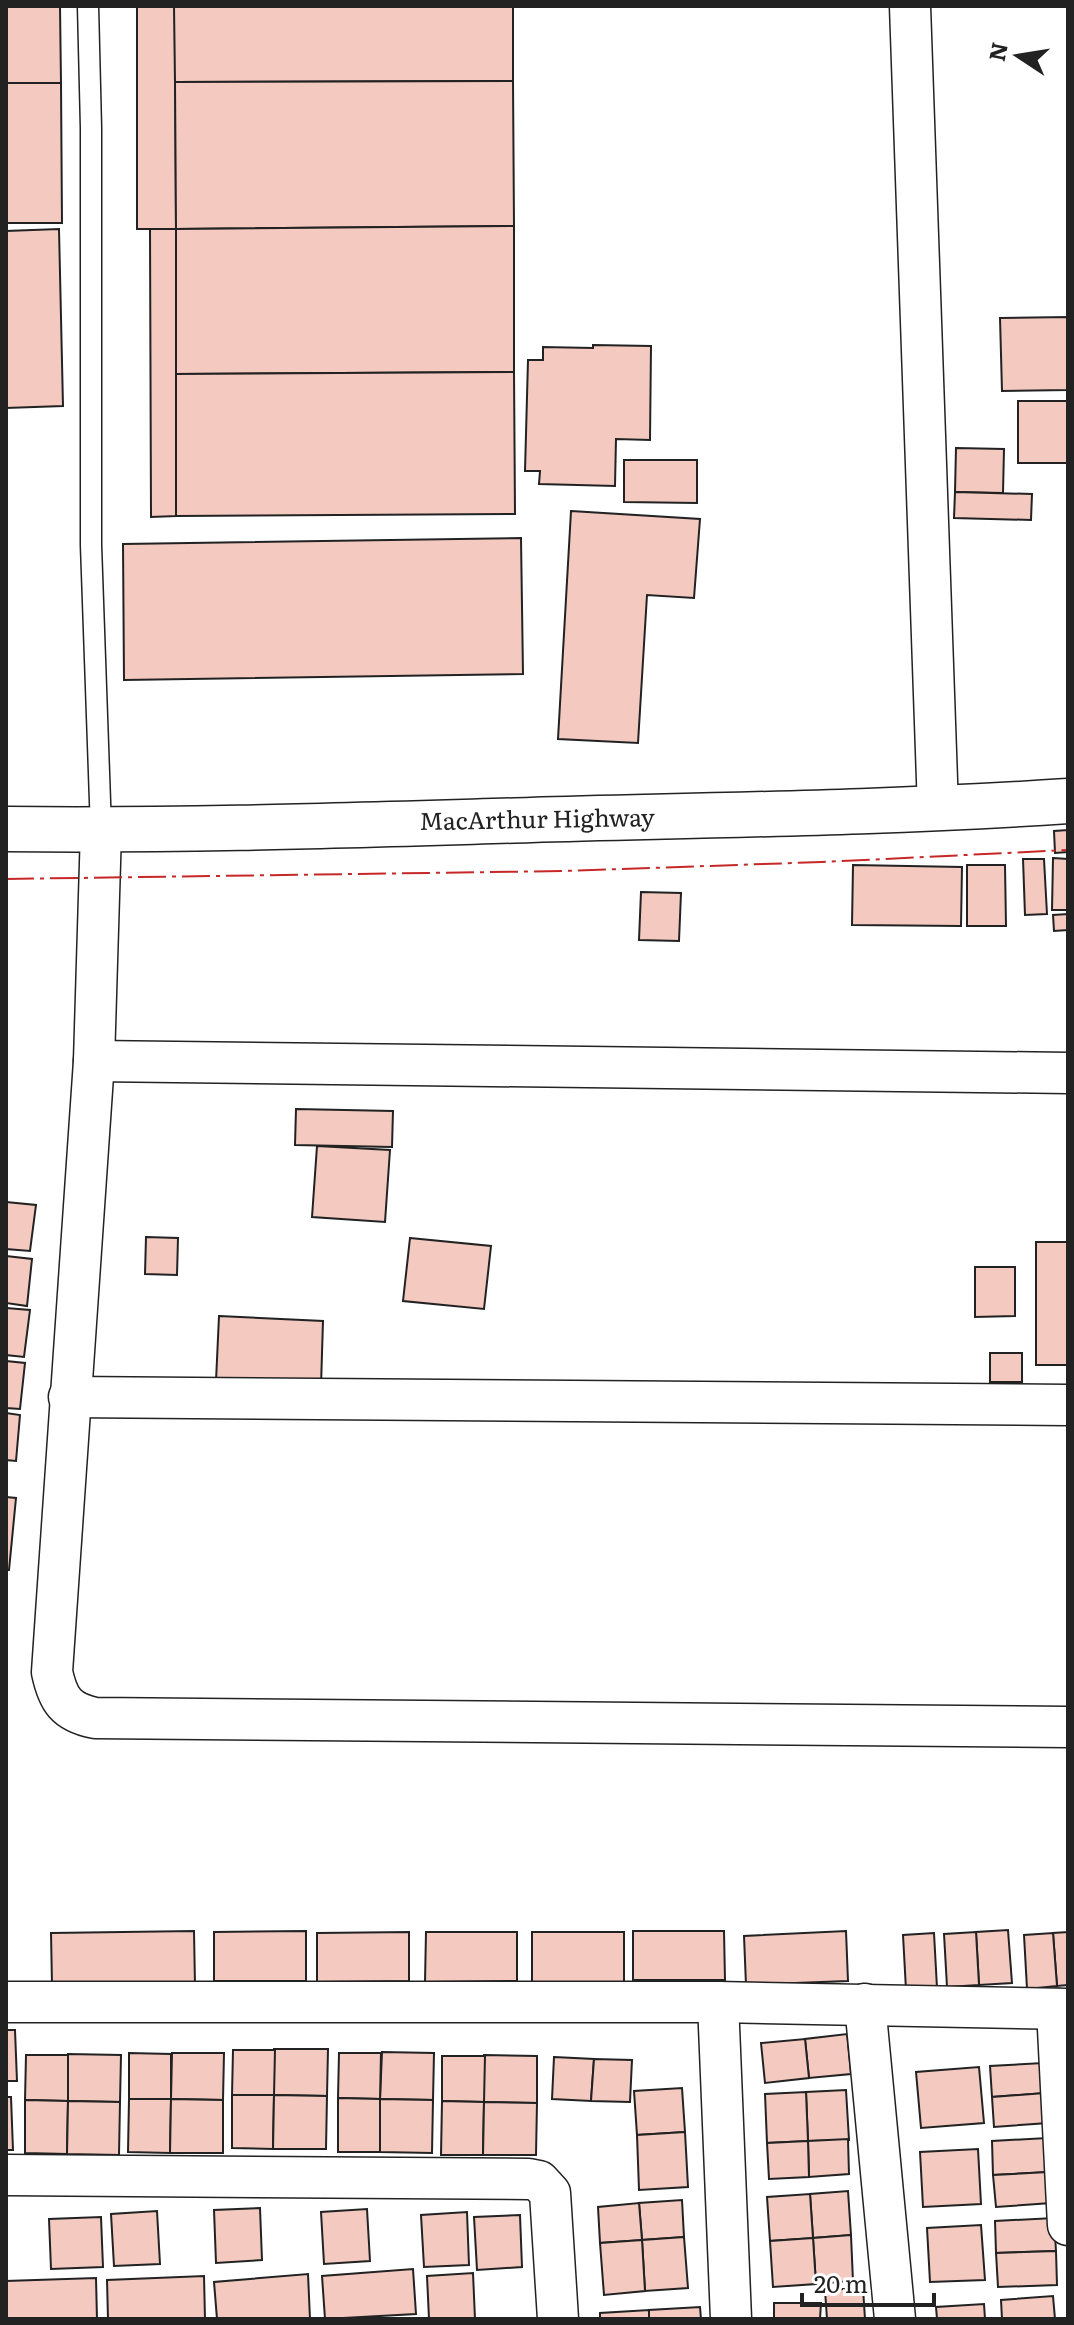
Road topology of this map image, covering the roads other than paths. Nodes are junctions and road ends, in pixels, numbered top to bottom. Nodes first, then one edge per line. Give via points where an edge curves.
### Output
1 (88, 6) edge
2 (910, 6) edge
3 (1068, 801) edge
4 (938, 809) junction
5 (6, 829) edge
6 (101, 830) junction
7 (94, 1061) junction
8 (1068, 1073) edge
9 (69, 1397) junction
10 (1068, 1405) edge
11 (1068, 1727) edge
12 (6, 2002) edge
13 (718, 2002) junction
14 (865, 2004) junction
15 (1063, 2009) edge
16 (6, 2175) edge
17 (1068, 2225) edge
18 (558, 2319) edge
19 (731, 2319) edge
20 (895, 2319) edge

1 - 6 lane via 91,545
2 - 4 street
3 - 4 highway, MacArthur Highway
4 - 6 highway, MacArthur Highway
5 - 6 highway, MacArthur Highway
6 - 7 street
7 - 8 street
7 - 9 street
9 - 10 street
9 - 11 street via 52,1672 60,1698 79,1715
12 - 13 street
13 - 14 street
13 - 19 street
14 - 15 street
14 - 20 street
15 - 17 street
16 - 18 street via 539,2181 550,2193

